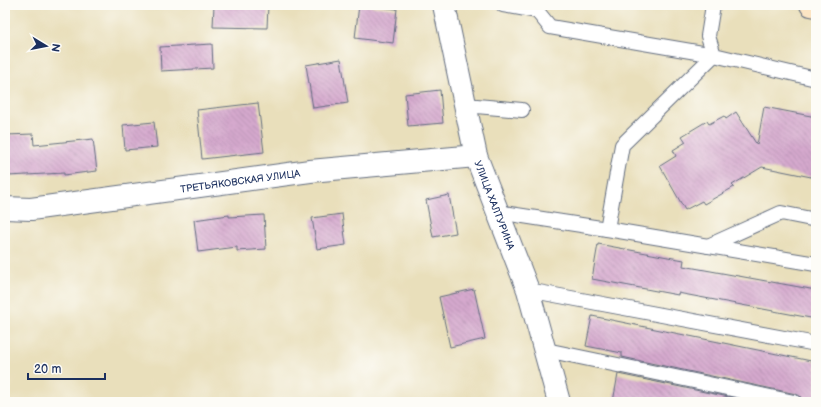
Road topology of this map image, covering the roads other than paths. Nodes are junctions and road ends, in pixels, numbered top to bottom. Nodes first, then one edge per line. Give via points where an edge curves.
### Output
1 (444, 5) edge
2 (503, 5) edge
3 (713, 5) edge
4 (811, 5) edge
5 (816, 6) edge
6 (714, 55) junction
7 (816, 79) edge
8 (465, 106) junction
9 (522, 110) dead end
10 (476, 156) junction
11 (5, 208) edge
12 (497, 212) junction
13 (816, 220) edge
14 (607, 229) junction
15 (708, 246) junction
16 (816, 264) edge
17 (528, 290) junction
18 (816, 344) edge
19 (546, 350) junction
20 (560, 402) edge
21 (794, 402) edge

1 - 8 street, УЛИЦА ХАЛТУРИНА
2 - 6 lane via 537,11 550,27
3 - 6 lane via 708,36
4 - 5 main road
6 - 7 lane
6 - 14 lane via 622,145
8 - 9 lane
8 - 10 street, УЛИЦА ХАЛТУРИНА
10 - 11 street, ТРЕТЬЯКОВСКАЯ УЛИЦА via 310,171 31,209
10 - 12 street, УЛИЦА ХАЛТУРИНА
12 - 14 lane
12 - 17 street, УЛИЦА ХАЛТУРИНА
13 - 15 lane via 781,213
14 - 15 lane
15 - 16 lane
17 - 18 lane
17 - 19 street, УЛИЦА ХАЛТУРИНА
19 - 20 street, УЛИЦА ХАЛТУРИНА
19 - 21 lane

